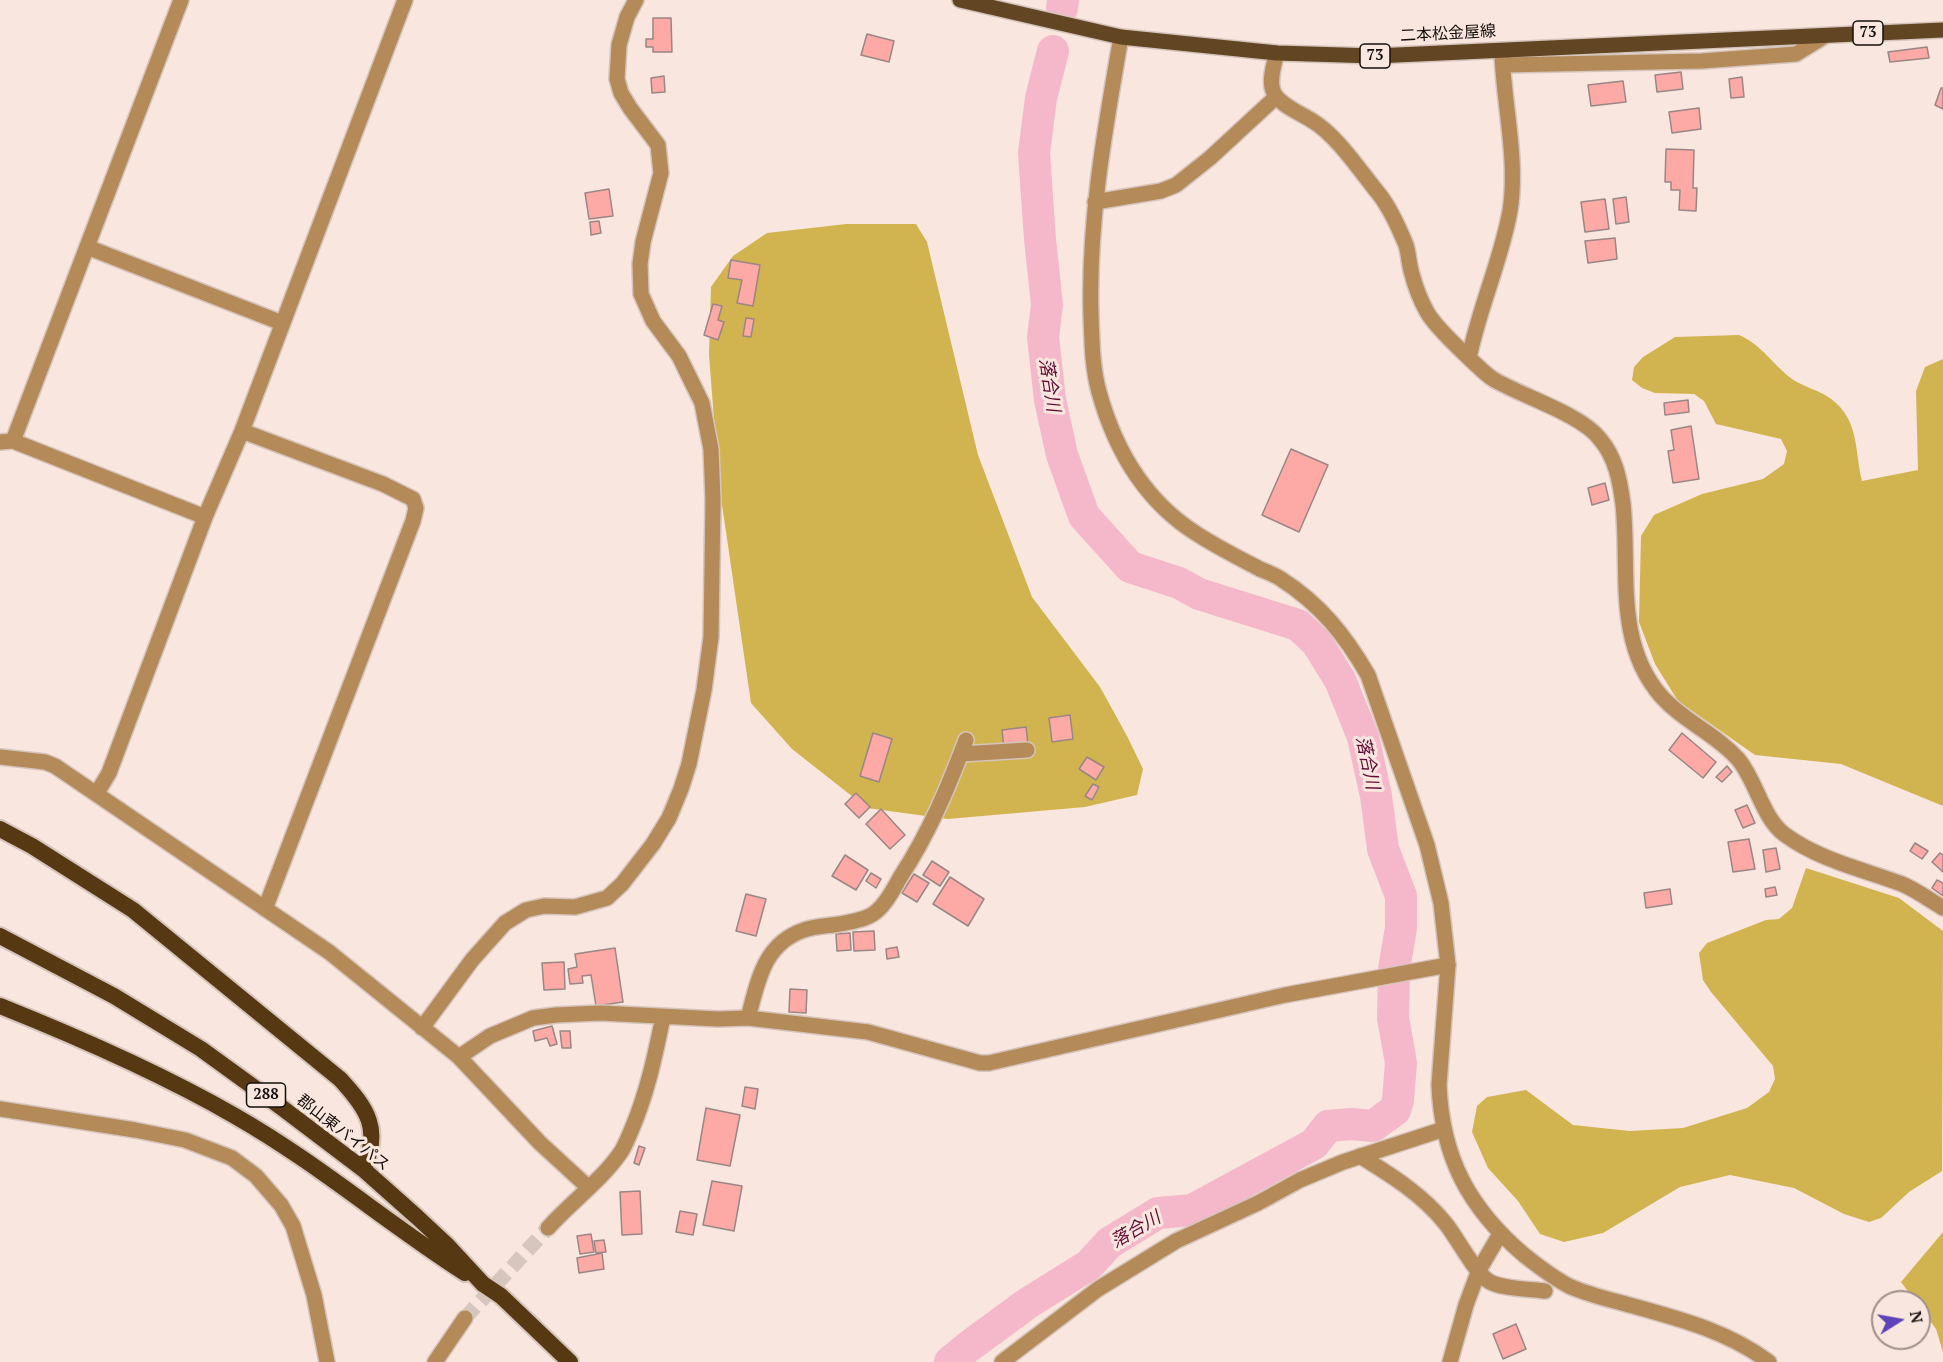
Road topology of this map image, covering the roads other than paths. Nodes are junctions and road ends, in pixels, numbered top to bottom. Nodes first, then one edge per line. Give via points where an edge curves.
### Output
1 (181, 0) edge
2 (405, 0) edge
3 (636, 0) edge
4 (960, 0) edge
5 (1943, 30) edge
6 (1121, 37) junction
7 (1277, 53) junction
8 (1503, 57) junction
9 (1276, 97) junction
10 (1095, 202) junction
11 (87, 247) junction
12 (282, 323) junction
13 (1469, 358) junction
14 (242, 431) junction
15 (6, 442) edge
16 (205, 517) junction
17 (1027, 750) dead end
18 (0, 758) edge
19 (97, 793) junction
20 (0, 829) edge
21 (1943, 908) edge
22 (265, 909) junction
23 (0, 936) edge
24 (1448, 965) junction
25 (0, 1006) edge
26 (663, 1017) junction
27 (748, 1018) junction
28 (422, 1028) junction
29 (459, 1057) junction
30 (0, 1109) edge
31 (1444, 1129) junction
32 (1360, 1156) junction
33 (363, 1169) junction
34 (589, 1188) junction
35 (548, 1227) tunnel mouth
36 (1500, 1234) junction
37 (1479, 1270) junction
38 (483, 1284) junction
39 (1545, 1291) dead end
40 (465, 1318) tunnel mouth
41 (327, 1362) edge
42 (435, 1362) edge
43 (570, 1362) edge
44 (1002, 1362) edge
45 (1449, 1362) edge
46 (1768, 1362) edge

1 - 11 street
2 - 12 street
3 - 28 street via 619,45 617,79 624,99 658,145 661,173 643,242 641,294 702,403 711,449 711,638 689,764 669,818 622,884 607,898 575,907 526,910 505,923
4 - 6 main road, 二本松金屋線 / 73
5 - 8 main road, 二本松金屋線 / 73
6 - 7 main road, 二本松金屋線 / 73
6 - 10 street
7 - 8 main road, 二本松金屋線 / 73
7 - 9 street via 1272,82
8 - 13 street via 1511,163 1510,210
9 - 10 street via 1176,185
9 - 13 street via 1330,135 1385,201 1406,247 1412,276 1428,314
10 - 24 street via 1090,296 1093,360 1098,391 1119,447 1134,474 1174,517 1211,543 1280,579 1314,604 1356,653 1376,696 1427,845 1441,903
11 - 12 street
11 - 15 street
12 - 14 street
13 - 21 street via 1491,378 1581,422 1599,437 1610,454 1618,471 1626,530 1628,621 1634,648 1648,680 1661,697 1738,760 1782,832 1855,870 1905,885
14 - 16 street
14 - 22 street via 383,484 413,499 416,508
15 - 16 street
16 - 19 street via 109,773
17 - 27 street via 963,747 922,842 877,911 865,919 793,934 761,969
18 - 19 street via 45,762
19 - 22 street
20 - 33 highway via 133,910 340,1079 365,1108 371,1127 372,1147
22 - 28 street via 329,952
23 - 33 highway, 郡山東バイパス / 288 via 114,996 201,1049
24 - 27 street via 1285,995 989,1063 868,1032
24 - 31 street via 1439,1085
25 - 38 highway via 133,1064 236,1116
26 - 27 street
26 - 29 street via 600,1013 533,1018 490,1036
26 - 34 street via 640,1110 622,1151
28 - 29 street
29 - 34 street via 540,1143
30 - 41 street via 185,1140 232,1158 256,1176 293,1226 314,1295
31 - 32 street
31 - 36 street via 1465,1186
32 - 37 street via 1412,1191 1431,1209
32 - 44 street via 1300,1180 1176,1240 1098,1289
33 - 38 highway, 郡山東バイパス / 288 via 446,1244
34 - 35 street
36 - 37 street
36 - 46 street via 1570,1287 1704,1327
37 - 39 street via 1495,1283
37 - 45 street
38 - 43 highway, 郡山東バイパス / 288 via 501,1296
40 - 42 street

